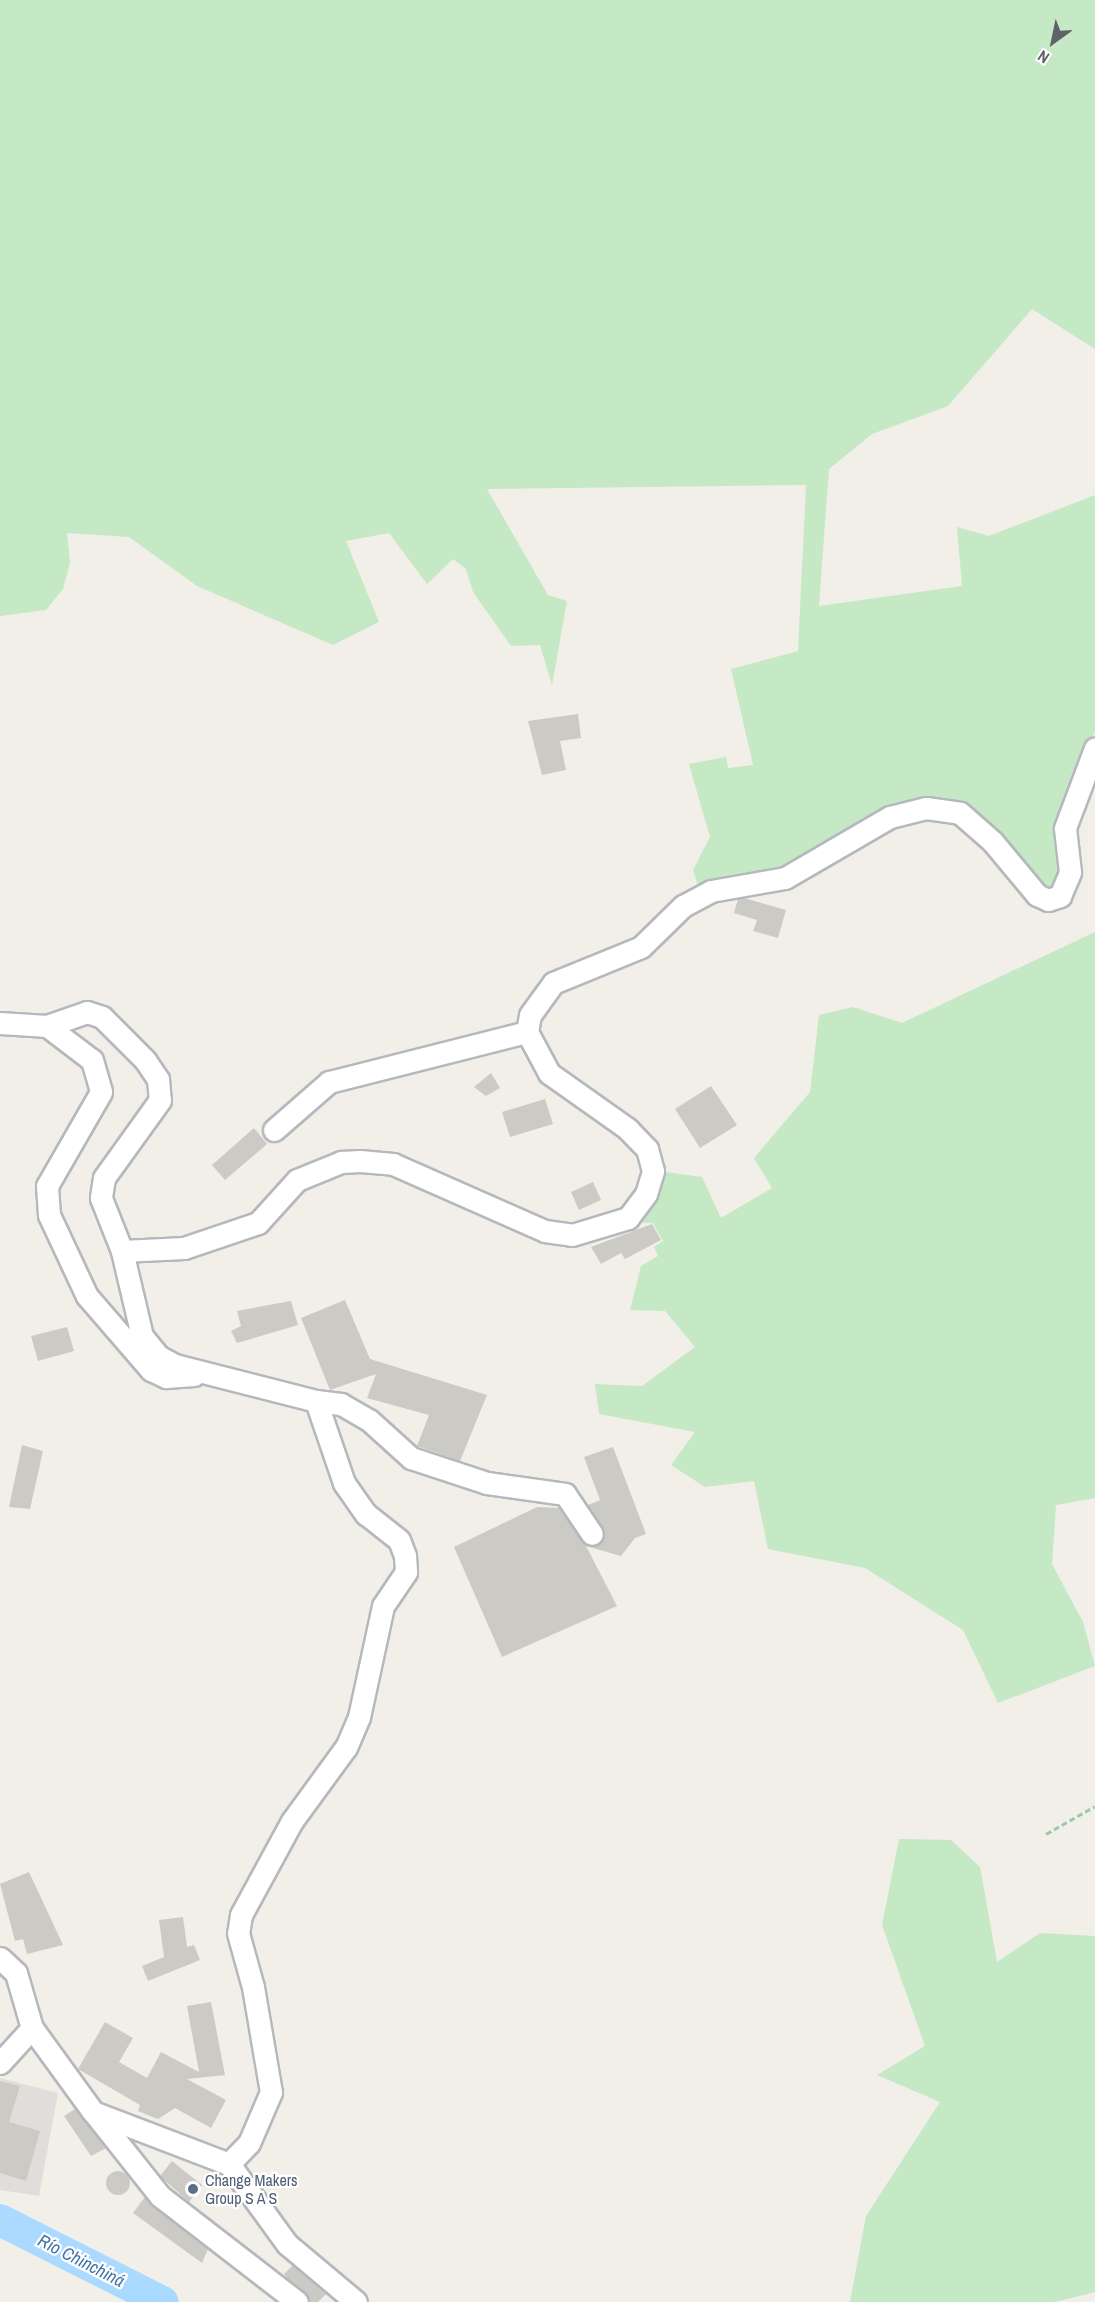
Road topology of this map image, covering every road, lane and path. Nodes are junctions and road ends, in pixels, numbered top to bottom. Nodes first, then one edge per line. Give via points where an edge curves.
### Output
1 (1095, 748) edge
2 (0, 1023) edge
3 (47, 1026) junction
4 (526, 1032) junction
5 (273, 1130) dead end
6 (122, 1251) junction
7 (206, 1373) junction
8 (316, 1401) junction
9 (592, 1534) dead end
10 (1095, 1806) edge
11 (1046, 1834) dead end
12 (0, 1958) edge
13 (32, 2028) junction
14 (0, 2062) edge
15 (93, 2112) junction
16 (229, 2164) junction
17 (297, 2302) edge
18 (356, 2302) edge

1 - 4 street via 1065,828 1070,872 1060,896 1048,900 1037,895 992,841 960,813 926,807 890,817 785,878 711,891 692,901 640,947 553,983 530,1016
2 - 3 street
3 - 6 street via 74,1012 102,1017 158,1079 160,1100 148,1123 104,1178 101,1198
3 - 7 street via 92,1060 101,1092 47,1186 49,1215 87,1296 151,1370 166,1377
4 - 5 street via 329,1082
4 - 6 street via 549,1072 628,1129 647,1149 653,1171 646,1194 628,1218 572,1235 545,1230 393,1164 350,1161 297,1180 258,1223 184,1248
6 - 7 street via 142,1336 158,1356
7 - 8 street
8 - 9 street via 341,1404 369,1420 411,1458 488,1483 565,1494
8 - 16 street via 344,1483 366,1514 399,1540 406,1572 383,1606 359,1717 346,1747 292,1821 241,1915 238,1934 253,1987 271,2092 249,2143
10 - 11 path
12 - 13 street via 16,1973
13 - 14 street
13 - 15 street
15 - 16 street
15 - 17 street via 167,2203
16 - 18 street via 287,2244

